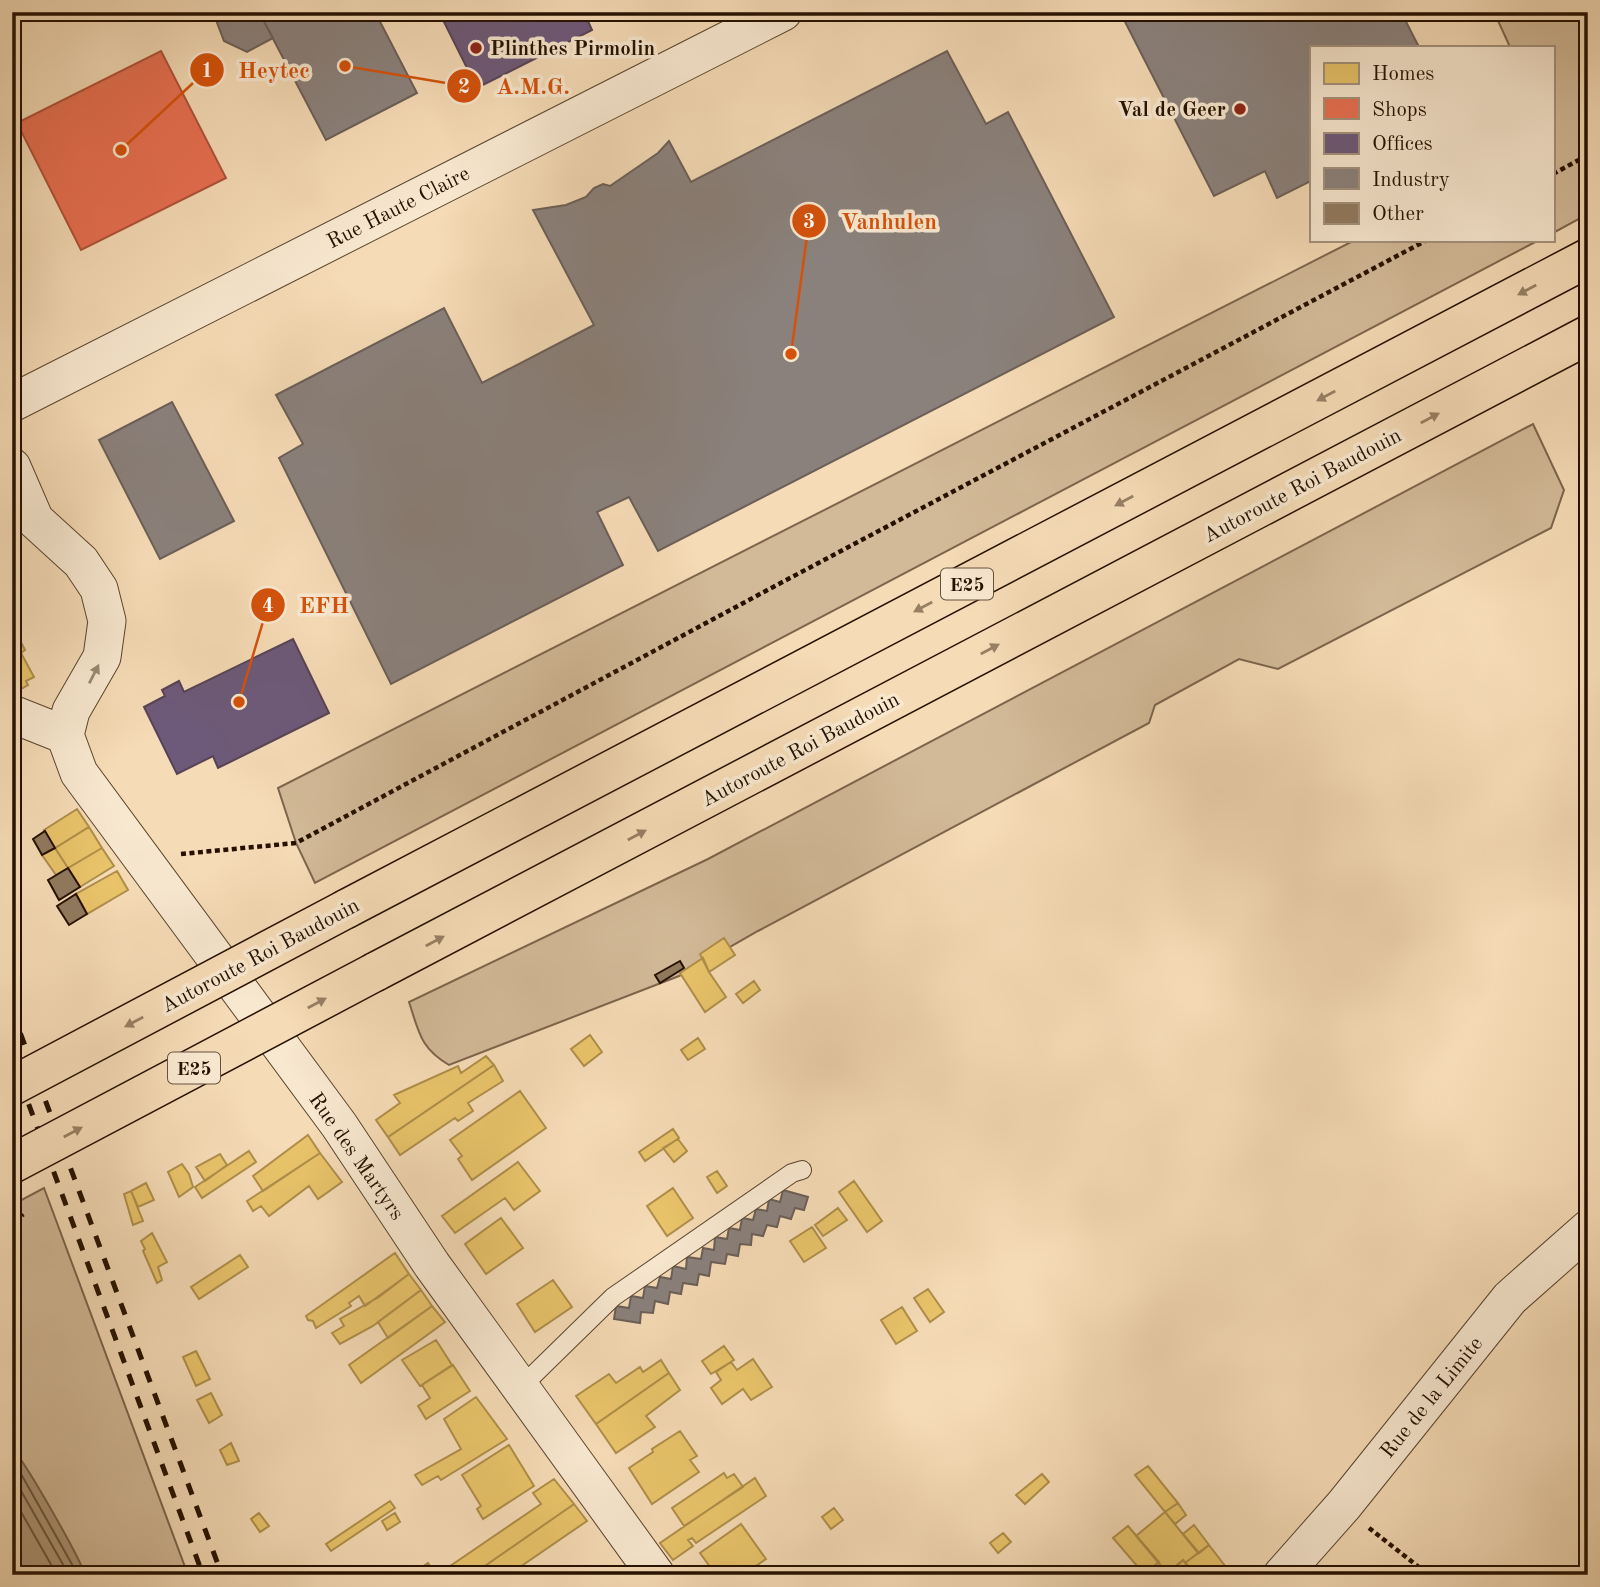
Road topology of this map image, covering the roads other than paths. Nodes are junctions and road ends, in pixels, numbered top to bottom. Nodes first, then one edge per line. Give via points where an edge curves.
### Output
1 (783, 12) edge
2 (1588, 258) edge
3 (1588, 335) edge
4 (12, 403) edge
5 (12, 467) edge
6 (12, 714) edge
7 (65, 735) junction
8 (12, 1086) edge
9 (12, 1164) edge
10 (802, 1170) dead end
11 (1588, 1229) edge
12 (522, 1386) junction
13 (656, 1575) edge
14 (1282, 1575) edge

1 - 4 street, Rue Haute Claire
2 -> 8 highway, Autoroute Roi Baudouin / E25, bridge
9 -> 3 highway, Autoroute Roi Baudouin / E25, bridge
7 -> 5 street via 71,711 102,657 107,621 99,589 81,562 35,520
6 - 7 street
7 - 12 street, Rue des Martyrs via 79,773 339,1125 432,1265
10 - 12 lane via 613,1297
11 - 14 street, Rue de la Limite via 1510,1298
12 - 13 street, Rue des Martyrs

